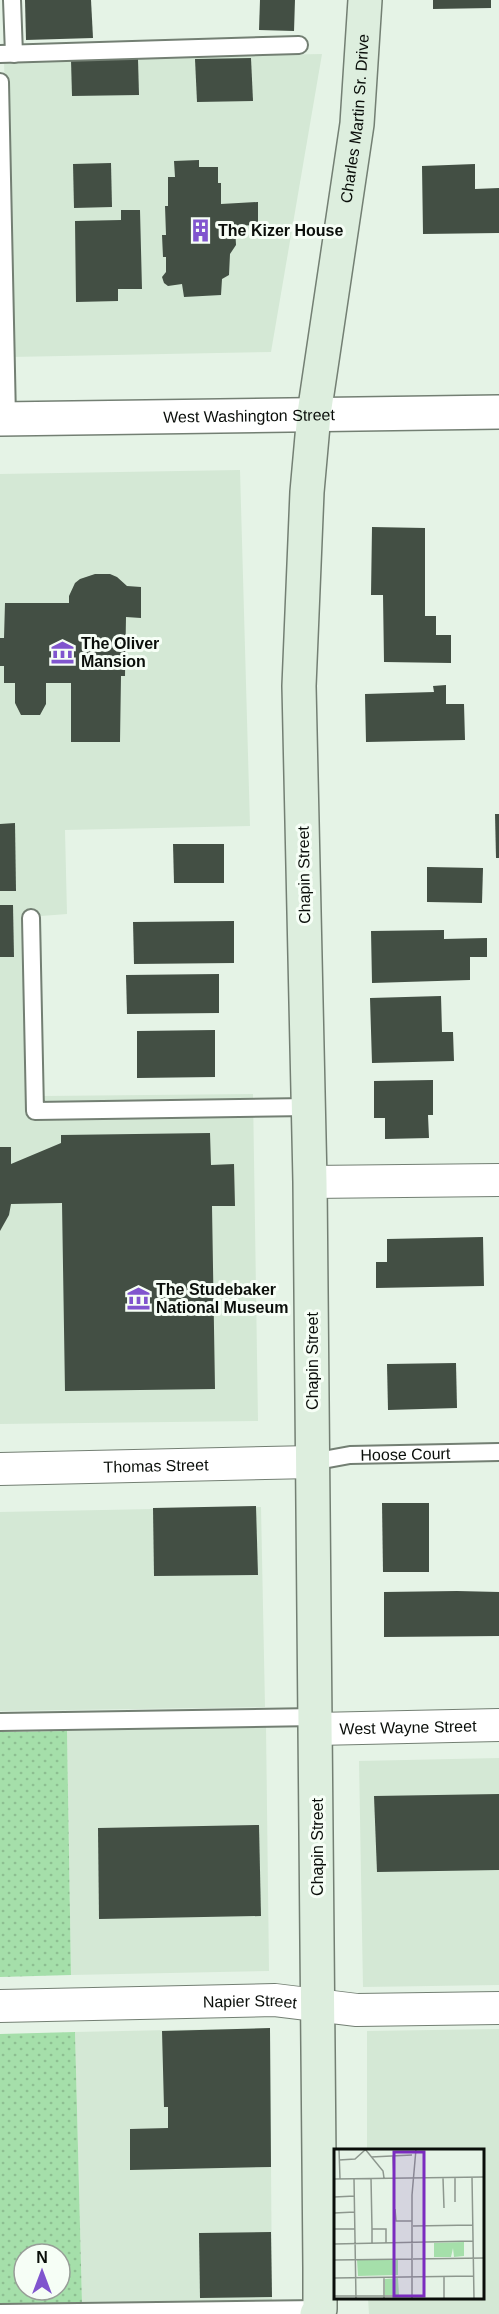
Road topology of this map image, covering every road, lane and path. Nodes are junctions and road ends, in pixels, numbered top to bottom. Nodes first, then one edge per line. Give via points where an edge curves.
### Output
1 (12, 0) edge
2 (365, 0) edge
3 (299, 45) dead end
4 (7, 54) edge
5 (0, 82) edge
6 (499, 412) edge
7 (314, 414) junction
8 (4, 419) edge
9 (31, 918) dead end
10 (308, 1107) junction
11 (499, 1180) edge
12 (310, 1182) junction
13 (499, 1452) edge
14 (312, 1462) junction
15 (0, 1469) edge
16 (0, 1722) edge
17 (316, 1723) junction
18 (499, 1725) edge
19 (317, 2004) junction
20 (0, 2006) edge
21 (499, 2008) edge
22 (320, 2312) edge
23 (0, 2313) edge

1 - 4 lane
2 - 7 main road, Charles Martin Sr. Drive via 357,124
3 - 4 lane
5 - 8 lane
6 - 7 street, West Washington Street
7 - 8 street, West Washington Street
7 - 10 main road, Chapin Street via 299,686
9 - 10 lane via 35,1111
10 - 12 main road, Chapin Street
11 - 12 street
12 - 14 main road, Chapin Street
13 - 14 lane, Hoose Court via 350,1455
14 - 15 street, Thomas Street
14 - 17 main road, Chapin Street
16 - 17 lane
17 - 18 street, West Wayne Street
17 - 19 main road, Chapin Street
19 - 20 street, Napier Street via 275,2000
19 - 21 street, Napier Street via 357,2010
19 - 22 main road, Chapin Street
22 - 23 lane

